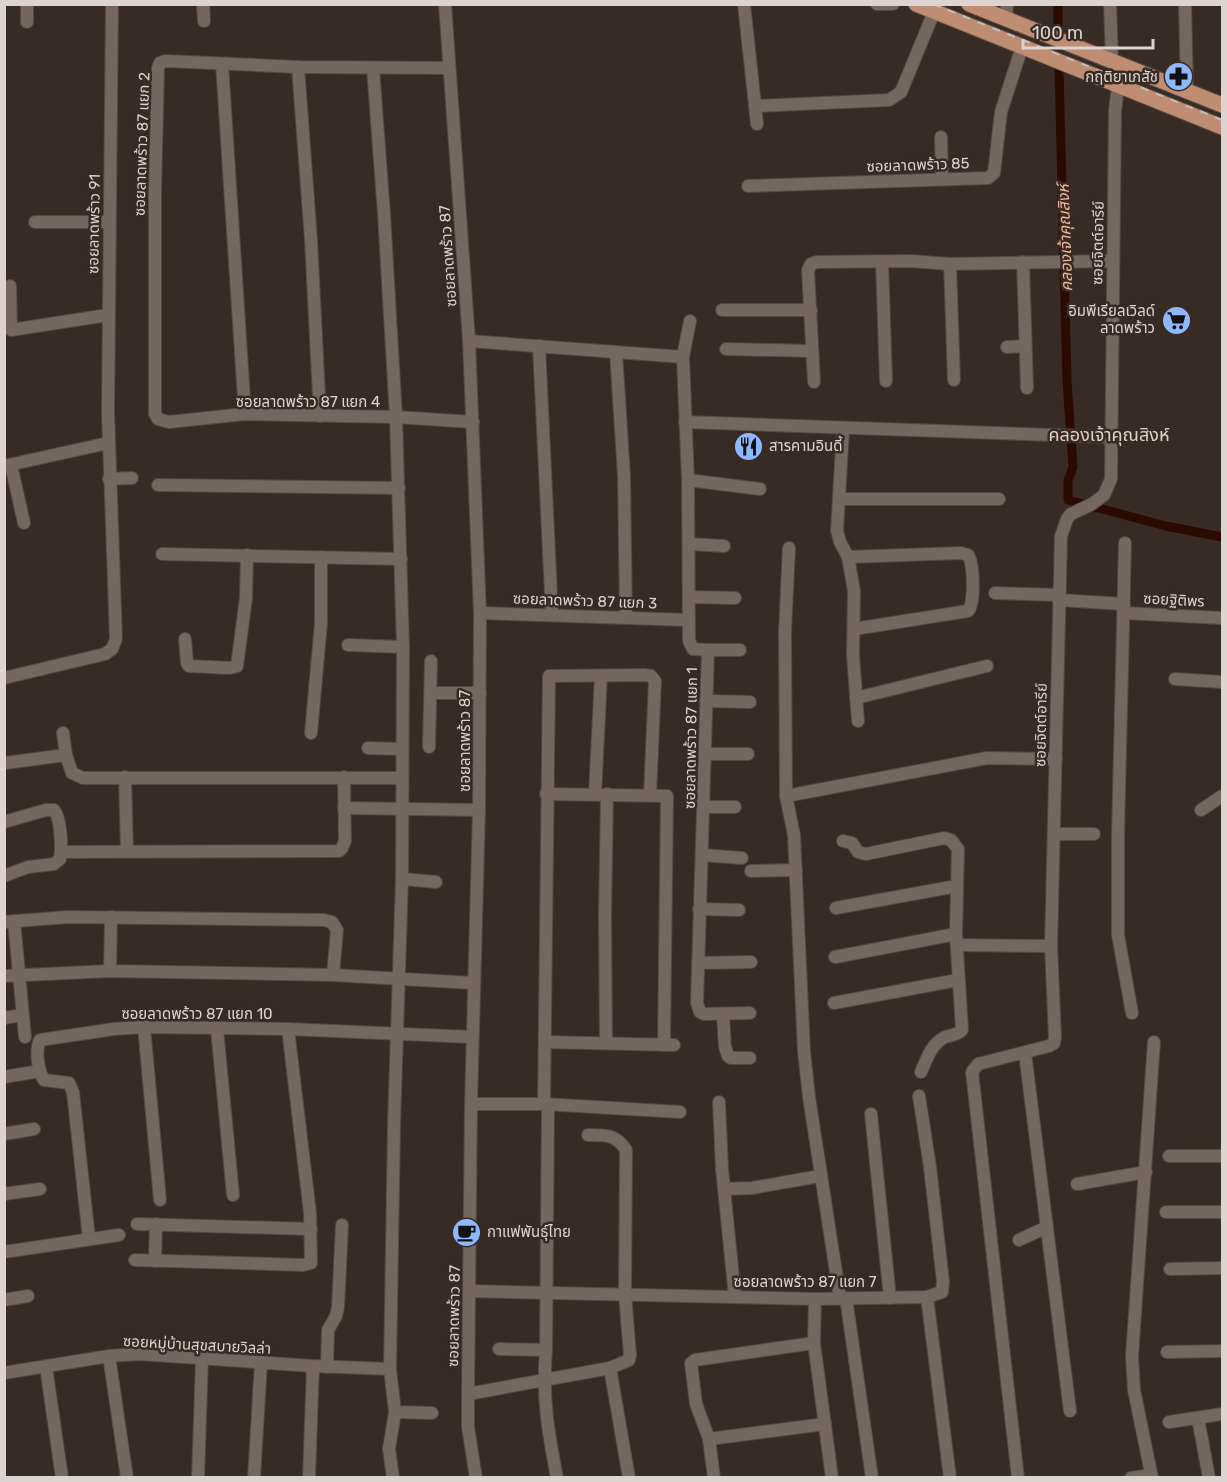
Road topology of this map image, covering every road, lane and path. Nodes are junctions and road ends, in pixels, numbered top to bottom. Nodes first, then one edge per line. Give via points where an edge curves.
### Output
1 (27, 4) edge
2 (112, 4) edge
3 (203, 4) edge
4 (445, 4) edge
5 (744, 4) edge
6 (877, 4) edge
7 (893, 4) edge
8 (916, 4) edge
9 (969, 4) edge
10 (1110, 4) edge
11 (1185, 4) edge
12 (934, 12) junction
13 (1006, 12) edge
14 (204, 21) dead end
15 (27, 22) dead end
16 (1022, 47) junction
17 (1112, 61) junction
18 (222, 64) junction
19 (298, 67) junction
20 (372, 68) junction
21 (449, 68) junction
22 (1118, 86) junction
23 (1187, 91) junction
24 (1222, 105) edge
25 (755, 106) junction
26 (757, 124) dead end
27 (1222, 127) edge
28 (941, 137) dead end
29 (942, 179) junction
30 (748, 186) dead end
31 (35, 222) dead end
32 (109, 222) junction
33 (1113, 261) junction
34 (882, 262) junction
35 (1023, 262) junction
36 (950, 264) junction
37 (10, 286) dead end
38 (722, 310) dead end
39 (811, 310) junction
40 (108, 315) junction
41 (690, 321) dead end
42 (469, 341) junction
43 (539, 346) junction
44 (1025, 346) junction
45 (1006, 347) dead end
46 (726, 349) dead end
47 (812, 351) junction
48 (616, 352) junction
49 (683, 357) junction
50 (954, 380) dead end
51 (886, 381) dead end
52 (814, 382) dead end
53 (1027, 388) dead end
54 (155, 407) joint
55 (244, 414) junction
56 (320, 416) junction
57 (396, 417) junction
58 (472, 422) junction
59 (685, 422) junction
60 (843, 429) junction
61 (1111, 437) junction
62 (108, 443) junction
63 (8, 466) edge
64 (132, 478) dead end
65 (109, 479) junction
66 (688, 480) junction
67 (158, 485) dead end
68 (399, 488) junction
69 (760, 489) dead end
70 (840, 499) junction
71 (999, 500) dead end
72 (24, 523) dead end
73 (1125, 543) dead end
74 (689, 544) junction
75 (724, 546) dead end
76 (789, 548) dead end
77 (162, 554) dead end
78 (247, 555) junction
79 (321, 557) junction
80 (848, 557) junction
81 (401, 560) junction
82 (994, 593) dead end
83 (689, 597) junction
84 (1059, 597) junction
85 (735, 598) dead end
86 (1124, 609) junction
87 (480, 613) junction
88 (552, 615) junction
89 (626, 618) junction
90 (1222, 618) edge
91 (689, 620) junction
92 (854, 629) junction
93 (185, 639) dead end
94 (348, 645) dead end
95 (403, 647) junction
96 (708, 650) junction
97 (741, 650) dead end
98 (431, 661) dead end
99 (987, 666) dead end
100 (601, 676) junction
101 (4, 678) edge
102 (1175, 679) dead end
103 (1222, 682) edge
104 (431, 693) junction
105 (480, 693) junction
106 (856, 698) junction
107 (706, 701) junction
108 (750, 702) dead end
109 (858, 720) dead end
110 (63, 732) dead end
111 (311, 733) dead end
112 (429, 747) dead end
113 (368, 748) dead end
114 (401, 749) junction
115 (706, 754) junction
116 (748, 754) dead end
117 (66, 755) junction
118 (1056, 759) junction
119 (5, 763) edge
120 (125, 777) junction
121 (344, 777) junction
122 (401, 778) junction
123 (546, 794) junction
124 (601, 794) junction
125 (650, 795) junction
126 (786, 796) junction
127 (1222, 796) edge
128 (400, 807) junction
129 (704, 807) junction
130 (735, 807) dead end
131 (344, 808) junction
132 (479, 810) junction
133 (1201, 810) dead end
134 (4, 822) edge
135 (1054, 834) junction
136 (1094, 834) dead end
137 (843, 841) dead end
138 (127, 851) junction
139 (61, 852) junction
140 (702, 855) junction
141 (742, 858) dead end
142 (795, 870) junction
143 (751, 871) dead end
144 (4, 876) edge
145 (402, 879) junction
146 (436, 882) dead end
147 (957, 886) junction
148 (836, 908) dead end
149 (699, 909) junction
150 (739, 910) dead end
151 (111, 917) junction
152 (9, 922) edge
153 (956, 940) junction
154 (1051, 946) junction
155 (835, 957) dead end
156 (751, 962) dead end
157 (698, 963) junction
158 (110, 971) junction
159 (18, 974) junction
160 (333, 975) junction
161 (4, 976) edge
162 (398, 979) junction
163 (958, 980) junction
164 (473, 983) junction
165 (834, 1003) dead end
166 (750, 1013) dead end
167 (1132, 1013) dead end
168 (22, 1015) junction
169 (723, 1015) junction
170 (4, 1018) edge
171 (144, 1027) junction
172 (217, 1029) junction
173 (288, 1029) junction
174 (396, 1035) junction
175 (25, 1037) dead end
176 (472, 1037) junction
177 (545, 1042) junction
178 (606, 1042) junction
179 (1154, 1042) dead end
180 (1025, 1053) junction
181 (750, 1058) dead end
182 (40, 1071) junction
183 (921, 1072) dead end
184 (4, 1077) edge
185 (920, 1096) dead end
186 (718, 1102) dead end
187 (471, 1104) junction
188 (546, 1104) junction
189 (680, 1112) dead end
190 (871, 1114) dead end
191 (34, 1129) dead end
192 (4, 1134) edge
193 (588, 1135) dead end
194 (1169, 1156) dead end
195 (1222, 1156) edge
196 (1146, 1172) junction
197 (820, 1176) junction
198 (1077, 1185) dead end
199 (40, 1189) dead end
200 (724, 1189) junction
201 (4, 1194) edge
202 (233, 1195) dead end
203 (160, 1200) dead end
204 (1166, 1212) dead end
205 (1222, 1212) edge
206 (137, 1224) dead end
207 (156, 1224) junction
208 (342, 1225) dead end
209 (1047, 1227) junction
210 (311, 1229) junction
211 (119, 1235) dead end
212 (90, 1239) junction
213 (1019, 1240) dead end
214 (4, 1252) edge
215 (135, 1260) dead end
216 (155, 1261) junction
217 (1222, 1268) edge
218 (1170, 1269) dead end
219 (469, 1291) junction
220 (545, 1293) junction
221 (625, 1294) junction
222 (28, 1296) dead end
223 (735, 1297) junction
224 (927, 1297) junction
225 (843, 1298) junction
226 (890, 1298) junction
227 (815, 1299) junction
228 (4, 1300) edge
229 (814, 1343) junction
230 (499, 1350) dead end
231 (546, 1350) junction
232 (1222, 1351) edge
233 (1167, 1352) dead end
234 (109, 1356) junction
235 (202, 1359) junction
236 (261, 1362) junction
237 (46, 1366) junction
238 (313, 1366) junction
239 (327, 1367) junction
240 (610, 1368) junction
241 (390, 1369) junction
242 (4, 1373) edge
243 (543, 1381) junction
244 (468, 1395) junction
245 (1070, 1411) dead end
246 (395, 1412) junction
247 (432, 1413) dead end
248 (1222, 1414) edge
249 (1197, 1418) junction
250 (1169, 1422) dead end
251 (825, 1424) junction
252 (709, 1439) junction
253 (1151, 1476) edge
254 (62, 1478) edge
255 (127, 1478) edge
256 (198, 1478) edge
257 (254, 1478) edge
258 (309, 1478) edge
259 (393, 1478) edge
260 (476, 1478) edge
261 (556, 1478) edge
262 (629, 1478) edge
263 (714, 1478) edge
264 (832, 1478) edge
265 (872, 1478) edge
266 (950, 1478) edge
267 (1018, 1478) edge
268 (1131, 1478) edge
269 (1209, 1478) edge

1 - 15 street
2 - 32 street, ซอยลาดพร้าว 91
3 - 14 street
4 - 21 street, ซอยลาดพร้าว 87
5 - 25 street
6 - 7 street
8 - 12 main road
9 - 13 main road
10 - 17 street
11 - 23 street
12 - 16 main road
12 - 25 street via 896,97
13 - 17 main road
16 - 22 main road
16 - 29 street, ซอยลาดพร้าว 85 via 1001,112 994,173 988,178
17 - 23 main road
18 - 19 street, ซอยลาดพร้าว 87 แยก 2
18 - 54 street, ซอยลาดพร้าว 87 แยก 2 via 166,61 158,68
18 - 55 street
19 - 20 street, ซอยลาดพร้าว 87 แยก 2
19 - 56 street
20 - 21 street, ซอยลาดพร้าว 87 แยก 2
20 - 57 street
21 - 42 street, ซอยลาดพร้าว 87
22 - 27 main road
22 - 33 street, ซอยจิตต์อารีย์
23 - 24 main road
25 - 26 street
28 - 29 street
29 - 30 street, ซอยลาดพร้าว 85
31 - 32 street
32 - 40 street, ซอยลาดพร้าว 91
33 - 35 street
33 - 61 street, ซอยจิตต์อารีย์
34 - 36 street
34 - 39 street via 811,264
34 - 51 street
35 - 36 street
35 - 44 street
36 - 50 street
37 - 40 street via 11,330
38 - 39 street
39 - 47 street
40 - 62 street, ซอยลาดพร้าว 91
41 - 49 street, ซอยลาดพร้าว 87 แยก 1
42 - 43 street
42 - 58 street, ซอยลาดพร้าว 87
43 - 48 street
43 - 88 street
44 - 45 street
44 - 53 street
46 - 47 street
47 - 52 street
48 - 49 street
48 - 89 street via 624,476
49 - 59 street, ซอยลาดพร้าว 87 แยก 1
54 - 55 street, ซอยลาดพร้าว 87 แยก 4 via 158,420 170,422
55 - 56 street, ซอยลาดพร้าว 87 แยก 4
56 - 57 street, ซอยลาดพร้าว 87 แยก 4
57 - 58 street, ซอยลาดพร้าว 87 แยก 4
57 - 68 street
58 - 87 street, ซอยลาดพร้าว 87
59 - 60 street
59 - 66 street, ซอยลาดพร้าว 87 แยก 1
60 - 61 street
60 - 70 street
61 - 84 street, ซอยจิตต์อารีย์ via 1110,486 1088,507 1071,514 1061,536
62 - 63 street
62 - 65 street, ซอยลาดพร้าว 91
63 - 72 street
64 - 65 street
65 - 101 street, ซอยลาดพร้าว 91 via 116,629 112,649 105,654
66 - 69 street
66 - 74 street, ซอยลาดพร้าว 87 แยก 1
67 - 68 street
68 - 81 street
70 - 71 street
70 - 80 street via 837,531
73 - 86 street
74 - 75 street
74 - 83 street, ซอยลาดพร้าว 87 แยก 1
76 - 126 street
77 - 78 street
78 - 79 street
78 - 93 street via 237,666 189,666
79 - 81 street
79 - 111 street via 321,623
80 - 92 street via 854,591
80 - 92 street via 962,553 972,562 972,605 968,611
81 - 95 street
82 - 84 street, ซอยฐิติพร
83 - 85 street
83 - 91 street, ซอยลาดพร้าว 87 แยก 1
84 - 86 street, ซอยฐิติพร
84 - 118 street, ซอยจิตต์อารีย์
86 - 90 street, ซอยฐิติพร
86 - 167 street via 1118,935
87 - 88 street, ซอยลาดพร้าว 87 แยก 3
87 - 105 street, ซอยลาดพร้าว 87
88 - 89 street, ซอยลาดพร้าว 87 แยก 3
89 - 91 street, ซอยลาดพร้าว 87 แยก 3
91 - 96 street, ซอยลาดพร้าว 87 แยก 1 via 691,646
92 - 106 street
94 - 95 street
95 - 114 street
96 - 97 street
96 - 107 street, ซอยลาดพร้าว 87 แยก 1
98 - 104 street
99 - 106 street
100 - 123 street via 549,676
100 - 124 street
100 - 125 street via 644,675 655,681
102 - 103 street
104 - 105 street
104 - 112 street
105 - 132 street, ซอยลาดพร้าว 87
106 - 109 street
107 - 108 street
107 - 115 street, ซอยลาดพร้าว 87 แยก 1
110 - 117 street
113 - 114 street
114 - 122 street
115 - 116 street
115 - 129 street, ซอยลาดพร้าว 87 แยก 1
117 - 119 street
117 - 120 street via 76,777
118 - 126 street via 987,758
118 - 135 street, ซอยจิตต์อารีย์
120 - 121 street
120 - 138 street
121 - 122 street
121 - 131 street
122 - 128 street
123 - 124 street
123 - 177 street
124 - 125 street
124 - 178 street
125 - 178 street via 667,796 669,1045
126 - 142 street via 794,835
127 - 133 street
128 - 131 street
128 - 132 street
128 - 145 street
129 - 130 street
129 - 140 street, ซอยลาดพร้าว 87 แยก 1
131 - 138 street via 345,841 339,850
132 - 164 street, ซอยลาดพร้าว 87
134 - 139 street via 54,810
135 - 136 street
135 - 154 street, ซอยจิตต์อารีย์
137 - 147 street via 866,854 944,838 951,840 958,849
138 - 139 street
139 - 144 street via 54,864 28,867
140 - 141 street
140 - 149 street, ซอยลาดพร้าว 87 แยก 1
142 - 143 street
142 - 197 street via 804,1051
145 - 146 street
145 - 162 street
147 - 148 street
147 - 153 street
149 - 150 street
149 - 157 street, ซอยลาดพร้าว 87 แยก 1
151 - 152 street
151 - 158 street
151 - 160 street via 329,921 337,930
152 - 159 street
153 - 154 street
153 - 155 street
153 - 163 street
154 - 180 street, ซอยจิตต์อารีย์ via 1054,1043
156 - 157 street
157 - 169 street, ซอยลาดพร้าว 87 แยก 1 via 698,1009 704,1014
158 - 159 street
158 - 160 street
159 - 161 street
159 - 168 street
160 - 162 street
162 - 164 street
162 - 174 street
163 - 165 street
163 - 183 street via 962,1030 932,1047
164 - 176 street, ซอยลาดพร้าว 87
166 - 169 street, ซอยลาดพร้าว 87 แยก 1
168 - 170 street
168 - 175 street
169 - 181 street via 728,1056
171 - 172 street, ซอยลาดพร้าว 87 แยก 10
171 - 182 street, ซอยลาดพร้าว 87 แยก 10 via 40,1040
171 - 203 street
172 - 173 street, ซอยลาดพร้าว 87 แยก 10
172 - 202 street
173 - 174 street, ซอยลาดพร้าว 87 แยก 10
173 - 210 street
174 - 176 street, ซอยลาดพร้าว 87 แยก 10
174 - 241 street
176 - 187 street, ซอยลาดพร้าว 87
177 - 178 street
177 - 188 street
179 - 196 street
180 - 209 street
180 - 267 street via 978,1064 972,1072
182 - 184 street
182 - 212 street via 44,1080 65,1081 72,1086
185 - 224 street via 943,1288
186 - 200 street
187 - 188 street
187 - 219 street, ซอยลาดพร้าว 87
188 - 189 street
188 - 220 street
190 - 226 street
191 - 192 street
193 - 221 street via 616,1137 626,1150
194 - 195 street
196 - 198 street
196 - 253 street via 1132,1375
197 - 200 street
197 - 225 street
199 - 201 street
200 - 223 street
204 - 205 street
206 - 207 street
207 - 210 street
207 - 216 street
208 - 239 street via 338,1307 328,1330
209 - 213 street
209 - 245 street
210 - 216 street via 312,1259 308,1265
211 - 212 street
212 - 214 street
215 - 216 street
217 - 218 street
219 - 220 street, ซอยลาดพร้าว 87 แยก 7
219 - 244 street, ซอยลาดพร้าว 87
220 - 221 street, ซอยลาดพร้าว 87 แยก 7
220 - 231 street
221 - 223 street, ซอยลาดพร้าว 87 แยก 7
221 - 240 street via 630,1355 626,1363
222 - 228 street
223 - 227 street, ซอยลาดพร้าว 87 แยก 7
224 - 226 street, ซอยลาดพร้าว 87 แยก 7
224 - 266 street
225 - 226 street, ซอยลาดพร้าว 87 แยก 7
225 - 227 street, ซอยลาดพร้าว 87 แยก 7
225 - 265 street
227 - 229 street
229 - 251 street
229 - 252 street via 691,1363 696,1404
230 - 231 street
231 - 243 street
232 - 233 street
234 - 235 street, ซอยหมู่บ้านสุขสบายวิลล่า
234 - 237 street, ซอยหมู่บ้านสุขสบายวิลล่า
234 - 255 street
235 - 236 street, ซอยหมู่บ้านสุขสบายวิลล่า
235 - 256 street
236 - 238 street, ซอยหมู่บ้านสุขสบายวิลล่า
236 - 257 street
237 - 242 street, ซอยหมู่บ้านสุขสบายวิลล่า
237 - 254 street
238 - 239 street, ซอยหมู่บ้านสุขสบายวิลล่า
238 - 258 street
239 - 241 street, ซอยหมู่บ้านสุขสบายวิลล่า
240 - 243 street
240 - 262 street
241 - 246 street
243 - 244 street
243 - 261 street
244 - 260 street, ซอยลาดพร้าว 87 via 468,1427
246 - 247 street
246 - 259 street via 389,1449
248 - 249 street
249 - 250 street
249 - 269 street
251 - 252 street
251 - 264 street
252 - 263 street
253 - 268 street

